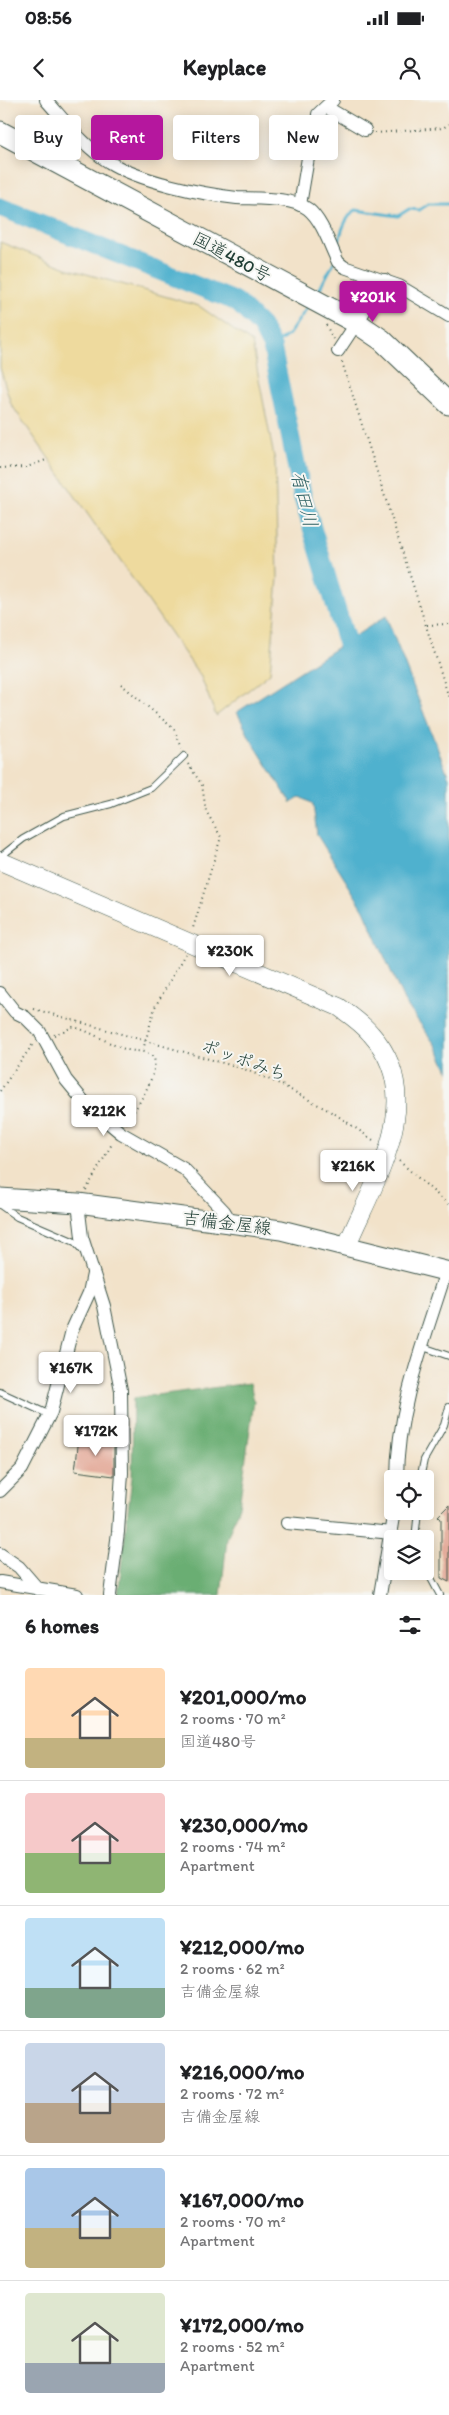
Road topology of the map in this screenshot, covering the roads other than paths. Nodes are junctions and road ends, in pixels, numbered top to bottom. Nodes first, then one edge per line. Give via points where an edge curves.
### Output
1 (46, 100) edge
2 (329, 103) edge
3 (365, 130) road end
4 (0, 132) edge
5 (300, 205) junction
6 (385, 280) junction
7 (449, 316) edge
8 (357, 323) junction
9 (338, 351) road end
10 (449, 404) edge
11 (184, 756) road end
12 (0, 857) edge
13 (0, 861) edge
14 (0, 993) edge
15 (0, 1198) edge
16 (79, 1204) junction
17 (0, 1205) edge
18 (232, 1224) junction
19 (347, 1245) junction
20 (87, 1256) junction
21 (448, 1271) edge
22 (94, 1273) junction
23 (423, 1347) junction
24 (449, 1356) edge
25 (0, 1392) edge
26 (449, 1407) edge
27 (50, 1415) junction
28 (397, 1470) edge
29 (422, 1470) edge
30 (0, 1491) edge
31 (287, 1523) dead end
32 (384, 1532) edge
33 (0, 1554) edge
34 (384, 1574) edge
35 (432, 1580) edge
36 (0, 1582) edge
37 (38, 1591) edge
38 (77, 1595) edge
39 (110, 1595) edge
40 (380, 1595) edge
41 (440, 1595) edge

1 - 5 street via 94,151 118,167 205,193
2 - 3 street
2 - 5 street via 318,114
4 - 8 highway, 国道480号
5 - 6 street via 315,217 338,262 344,267
6 - 7 street via 424,299
6 - 8 street
8 - 9 street
8 - 10 highway, 国道480号 via 382,340
11 - 12 lane via 151,788 111,804 64,816 23,839
13 - 19 street via 339,1007 372,1035 388,1060 397,1103 388,1152
14 - 18 street via 15,1012 29,1021 42,1036 66,1080 85,1103 121,1133 184,1169 224,1211
15 - 16 main road, 吉備金屋線
16 - 18 main road, 吉備金屋線
16 - 20 street via 78,1216
17 - 20 lane via 17,1217 75,1242
18 - 19 main road, 吉備金屋線 via 281,1230
19 - 21 main road, 吉備金屋線
20 - 22 street
21 - 23 street
22 - 27 street via 89,1293 72,1330
22 - 39 street via 121,1390 122,1473
23 - 24 lane
23 - 28 street via 403,1411
25 - 27 lane
26 - 29 lane via 444,1426 424,1460
27 - 30 street via 22,1469
31 - 32 street
33 - 37 street via 19,1567
34 - 40 street
35 - 41 lane
36 - 37 street
37 - 38 street

